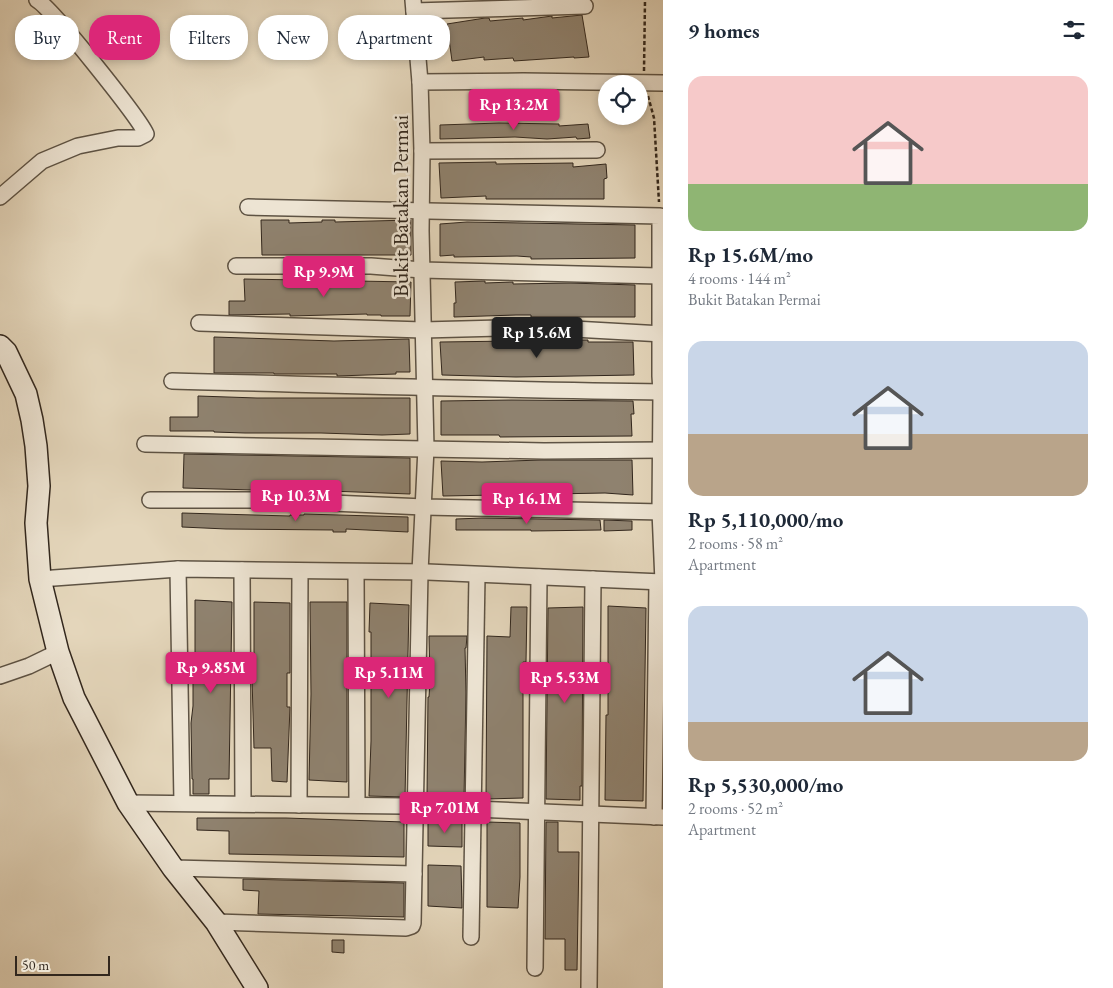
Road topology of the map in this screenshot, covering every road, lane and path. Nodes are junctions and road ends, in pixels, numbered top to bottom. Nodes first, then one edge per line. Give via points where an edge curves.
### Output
1 (37, 0) edge
2 (645, 0) edge
3 (413, 5) edge
4 (585, 6) dead end
5 (644, 75) edge
6 (420, 82) junction
7 (598, 82) edge
8 (648, 83) edge
9 (663, 83) edge
10 (648, 97) edge
11 (597, 150) dead end
12 (422, 151) junction
13 (0, 197) edge
14 (248, 207) dead end
15 (420, 210) junction
16 (660, 216) junction
17 (236, 266) dead end
18 (422, 270) junction
19 (659, 276) junction
20 (198, 323) dead end
21 (423, 330) junction
22 (661, 334) edge
23 (0, 346) edge
24 (172, 381) dead end
25 (424, 386) junction
26 (662, 392) edge
27 (145, 444) dead end
28 (426, 448) junction
29 (662, 450) edge
30 (150, 500) dead end
31 (424, 507) junction
32 (661, 512) edge
33 (178, 569) junction
34 (242, 570) junction
35 (300, 571) junction
36 (356, 572) junction
37 (420, 572) junction
38 (477, 574) junction
39 (539, 577) junction
40 (40, 579) junction
41 (593, 579) junction
42 (661, 582) edge
43 (58, 652) junction
44 (0, 676) edge
45 (128, 803) junction
46 (182, 803) junction
47 (243, 804) junction
48 (299, 805) junction
49 (357, 805) junction
50 (415, 807) junction
51 (474, 809) junction
52 (536, 812) junction
53 (592, 814) junction
54 (658, 817) edge
55 (173, 868) junction
56 (414, 874) junction
57 (216, 922) junction
58 (471, 937) dead end
59 (535, 968) dead end
60 (257, 988) edge
61 (589, 988) edge

1 - 13 street via 85,54 146,134 138,138 118,138 78,146 42,161
2 - 5 path
3 - 4 street
3 - 6 street, Bukit Batakan Permai
6 - 7 street
6 - 12 street, Bukit Batakan Permai
8 - 9 street
10 - 16 path via 654,118
11 - 12 street
12 - 15 street, Bukit Batakan Permai
14 - 15 street
15 - 16 street
15 - 18 street, Bukit Batakan Permai
16 - 19 street
17 - 18 street via 371,266
18 - 19 street
18 - 21 street, Bukit Batakan Permai
19 - 22 street
20 - 21 street
21 - 22 street via 538,328
21 - 25 street, Bukit Batakan Permai
22 - 26 street
23 - 40 street via 26,394 32,420 39,486 36,523
24 - 25 street
25 - 26 street
25 - 28 street, Bukit Batakan Permai
26 - 29 street
27 - 28 street
28 - 29 street
28 - 31 street, Bukit Batakan Permai
29 - 32 street
30 - 31 street via 264,500
31 - 32 street
31 - 37 street, Bukit Batakan Permai
32 - 42 street
33 - 34 street
33 - 40 street
33 - 46 street
34 - 35 street
34 - 47 street
35 - 36 street
35 - 48 street
36 - 37 street
36 - 49 street
37 - 38 street
37 - 50 street, Bukit Batakan Permai
38 - 39 street
38 - 51 street
39 - 41 street
39 - 52 street
40 - 43 street
41 - 42 street
41 - 53 street
42 - 54 street
43 - 44 street
43 - 45 street via 78,705
45 - 46 street
45 - 55 street
46 - 47 street
47 - 48 street
48 - 49 street
49 - 50 street
50 - 51 street
50 - 56 street, Bukit Batakan Permai
51 - 52 street
51 - 58 street
52 - 53 street
52 - 59 street
53 - 54 street
53 - 61 street
55 - 56 street
55 - 57 street
56 - 57 street, Bukit Batakan Permai via 413,923 406,928
57 - 60 street

